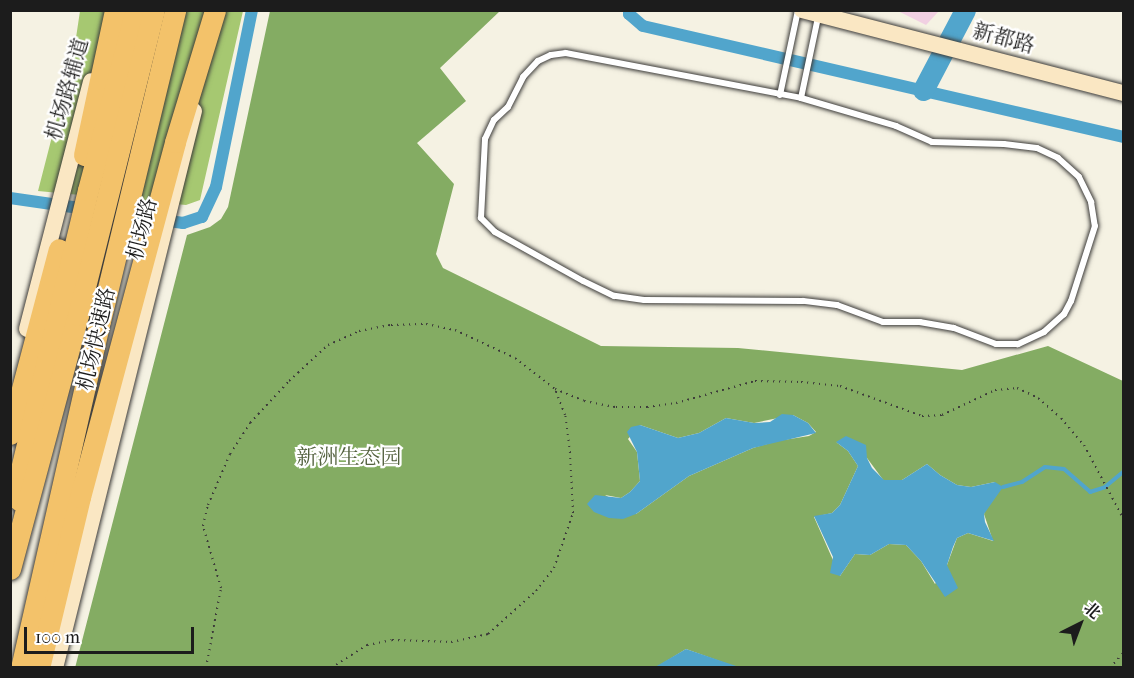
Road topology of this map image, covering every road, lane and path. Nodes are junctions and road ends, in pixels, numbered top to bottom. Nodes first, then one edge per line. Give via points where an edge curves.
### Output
1 (114, 10) edge
2 (136, 10) edge
3 (154, 10) edge
4 (175, 10) edge
5 (215, 10) edge
6 (810, 11) edge
7 (1124, 93) edge
8 (780, 95) junction
9 (801, 98) junction
10 (84, 188) junction
11 (164, 205) junction
12 (76, 223) junction
13 (156, 238) junction
14 (555, 389) junction
15 (10, 394) edge
16 (10, 434) edge
17 (1124, 520) edge
18 (10, 569) edge
19 (1124, 652) edge
20 (21, 668) edge
21 (39, 668) edge
22 (55, 668) edge
23 (206, 668) edge
24 (331, 668) edge
25 (1110, 668) edge

1 - 10 highway
2 - 10 highway
3 - 10 highway, 机场快速路
4 - 20 highway, 机场快速路
5 - 11 street, 机场路
5 - 11 highway via 175,142
6 - 7 street, 新都路
6 - 8 lane via 792,36
6 - 9 lane via 813,40
8 - 9 lane
8 - 9 lane via 566,53 551,55 523,77 485,139 481,218 495,232 614,296 644,300 814,302 837,305 883,322 920,322 954,328 996,344 1018,344 1044,332 1064,314 1095,226 1090,201 1079,177 1058,158 1037,148 932,142 896,126
10 - 12 highway, 机场快速路
10 - 12 highway
11 - 13 highway
12 - 15 street
12 - 16 highway
12 - 18 highway, 机场快速路
13 - 21 highway via 80,497
13 - 22 street, 机场路
14 - 17 path via 584,401 647,407 755,381 801,382 840,386 922,416 942,415 995,390 1017,388 1038,398 1061,417 1084,445
14 - 23 path via 490,344 426,324 359,331 328,345 250,423 230,454 208,505 203,526 221,588
14 - 24 path via 565,415 573,513 554,568 536,591 488,634 451,642 376,643
19 - 25 path

